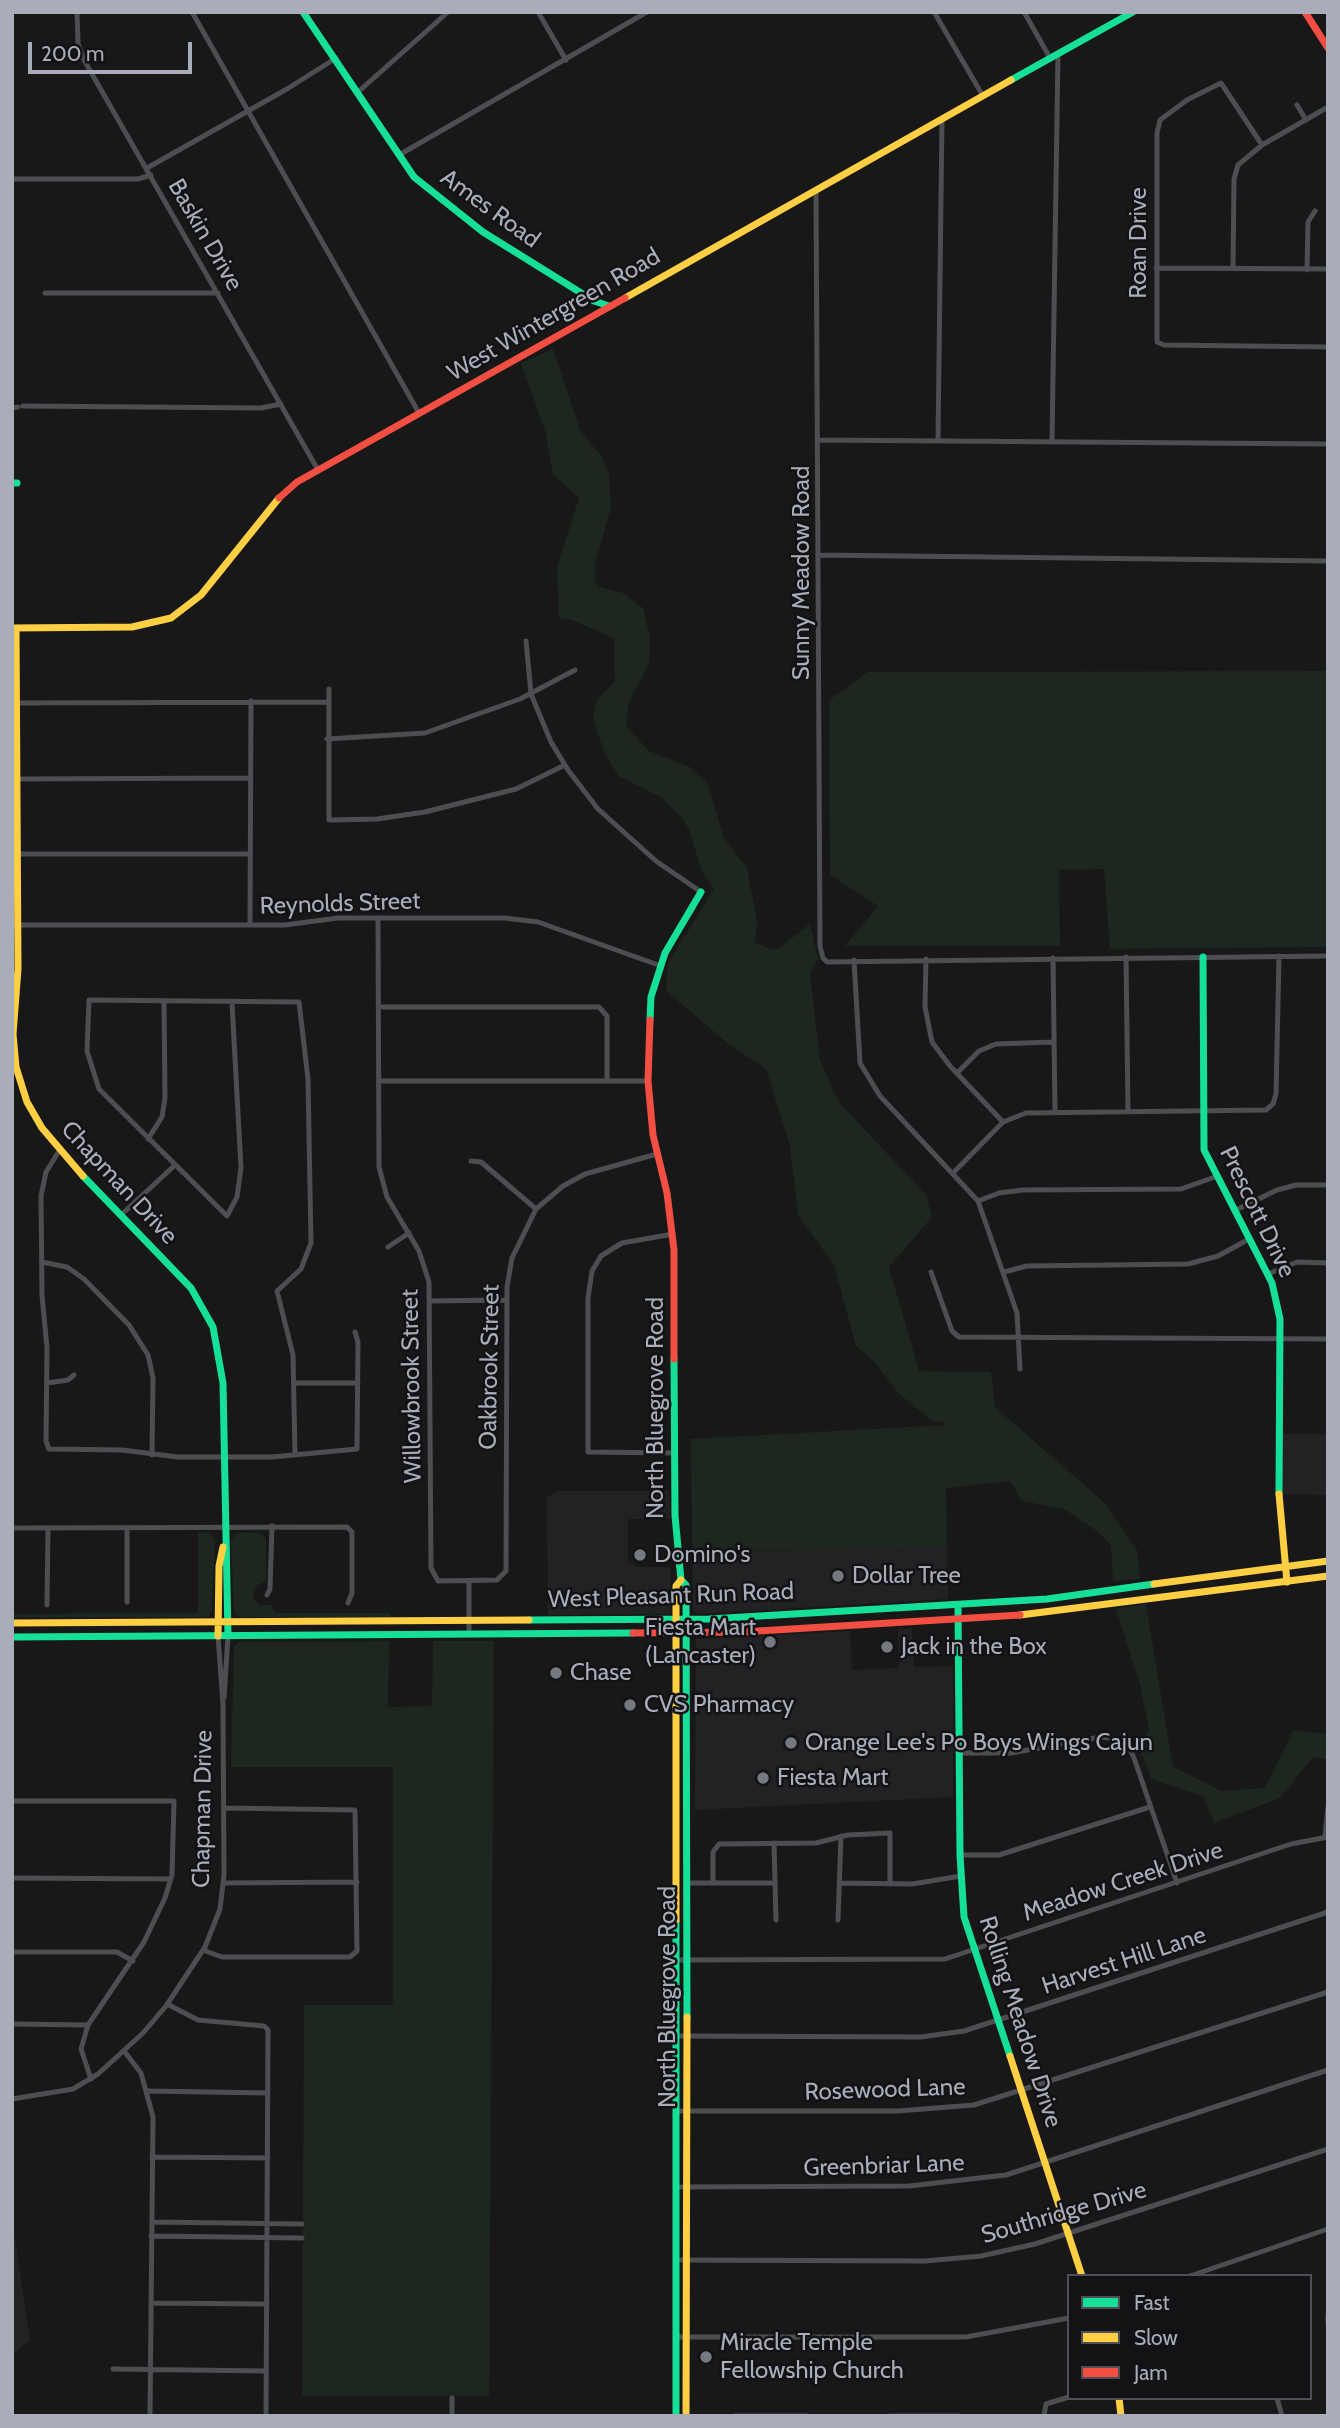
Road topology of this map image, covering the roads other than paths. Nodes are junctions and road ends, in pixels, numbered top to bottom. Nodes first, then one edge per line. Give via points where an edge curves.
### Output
1 (77, 12) edge
2 (192, 12) edge
3 (303, 12) edge
4 (448, 12) edge
5 (538, 12) edge
6 (628, 12) edge
7 (647, 12) edge
8 (934, 12) edge
9 (1024, 12) edge
10 (1133, 12) edge
11 (1305, 12) edge
12 (633, 20) junction
13 (1327, 47) edge
14 (1054, 56) junction
15 (336, 58) junction
16 (566, 60) junction
17 (358, 92) junction
18 (983, 96) junction
19 (1297, 106) dead end
20 (1328, 107) edge
21 (247, 111) junction
22 (942, 119) junction
23 (1306, 120) junction
24 (1262, 145) junction
25 (399, 155) junction
26 (149, 172) junction
27 (12, 179) edge
28 (816, 188) junction
29 (1315, 211) dead end
30 (1156, 268) junction
31 (1233, 268) junction
32 (1307, 270) junction
33 (1328, 270) edge
34 (45, 293) dead end
35 (218, 293) junction
36 (608, 306) junction
37 (1328, 347) edge
38 (281, 404) junction
39 (18, 407) edge
40 (419, 413) junction
41 (818, 440) junction
42 (938, 440) junction
43 (1052, 441) junction
44 (1328, 444) edge
45 (318, 470) junction
46 (818, 555) junction
47 (1328, 561) edge
48 (14, 628) edge
49 (526, 641) dead end
50 (575, 670) dead end
51 (329, 689) dead end
52 (531, 694) junction
53 (251, 701) junction
54 (328, 702) junction
55 (16, 703) junction
56 (327, 739) junction
57 (565, 765) junction
58 (250, 778) junction
59 (17, 779) junction
60 (18, 854) junction
61 (250, 854) junction
62 (701, 892) joint
63 (378, 918) junction
64 (15, 925) edge
65 (250, 925) junction
66 (1279, 956) junction
67 (1328, 956) edge
68 (1126, 957) junction
69 (1203, 957) junction
70 (1053, 958) junction
71 (926, 959) junction
72 (854, 960) junction
73 (661, 966) junction
74 (15, 993) edge
75 (164, 1001) junction
76 (232, 1003) junction
77 (379, 1007) junction
78 (1054, 1042) junction
79 (958, 1072) junction
80 (379, 1081) junction
81 (607, 1081) junction
82 (649, 1081) junction
83 (1128, 1111) junction
84 (1204, 1111) junction
85 (1055, 1112) junction
86 (1003, 1122) junction
87 (148, 1139) junction
88 (59, 1151) junction
89 (656, 1154) junction
90 (471, 1161) dead end
91 (174, 1166) junction
92 (954, 1172) junction
93 (1215, 1177) junction
94 (1328, 1185) edge
95 (978, 1201) junction
96 (536, 1209) junction
97 (1234, 1211) junction
98 (121, 1214) junction
99 (409, 1233) junction
100 (673, 1234) junction
101 (1249, 1240) junction
102 (388, 1247) dead end
103 (42, 1262) junction
104 (1328, 1263) edge
105 (931, 1272) dead end
106 (1004, 1272) junction
107 (1268, 1274) junction
108 (506, 1300) junction
109 (430, 1301) junction
110 (355, 1332) dead end
111 (1019, 1339) junction
112 (1328, 1339) edge
113 (1280, 1340) junction
114 (1020, 1368) dead end
115 (74, 1375) dead end
116 (47, 1383) junction
117 (295, 1383) junction
118 (358, 1383) junction
119 (675, 1453) junction
120 (295, 1454) junction
121 (152, 1455) junction
122 (223, 1456) junction
123 (272, 1526) junction
124 (224, 1527) junction
125 (12, 1528) edge
126 (48, 1528) junction
127 (127, 1528) junction
128 (224, 1543) junction
129 (1328, 1561) edge
130 (1285, 1567) junction
131 (1328, 1576) edge
132 (681, 1580) junction
133 (1182, 1580) junction
134 (469, 1581) junction
135 (1287, 1582) junction
136 (1184, 1594) junction
137 (267, 1595) dead end
138 (127, 1602) dead end
139 (348, 1603) dead end
140 (47, 1605) dead end
141 (958, 1606) junction
142 (792, 1613) junction
143 (470, 1619) junction
144 (677, 1619) junction
145 (687, 1619) junction
146 (960, 1619) junction
147 (578, 1620) junction
148 (394, 1621) junction
149 (116, 1622) junction
150 (219, 1622) junction
151 (228, 1622) junction
152 (12, 1623) edge
153 (793, 1629) junction
154 (678, 1633) junction
155 (687, 1633) junction
156 (469, 1634) junction
157 (578, 1634) junction
158 (394, 1635) junction
159 (218, 1636) junction
160 (228, 1636) junction
161 (12, 1637) edge
162 (117, 1637) junction
163 (223, 1704) junction
164 (678, 1715) junction
165 (688, 1715) junction
166 (688, 1741) junction
167 (678, 1742) junction
168 (960, 1753) junction
169 (12, 1801) edge
170 (1328, 1806) edge
171 (1150, 1807) junction
172 (225, 1808) junction
173 (841, 1836) junction
174 (1327, 1837) edge
175 (774, 1843) junction
176 (960, 1855) junction
177 (961, 1876) junction
178 (12, 1878) edge
179 (170, 1879) junction
180 (357, 1882) junction
181 (223, 1883) junction
182 (688, 1883) junction
183 (713, 1883) junction
184 (774, 1883) junction
185 (841, 1883) junction
186 (1177, 1883) junction
187 (890, 1884) junction
188 (1328, 1912) edge
189 (776, 1920) dead end
190 (838, 1920) dead end
191 (976, 1949) junction
192 (203, 1950) junction
193 (12, 1952) edge
194 (677, 1960) junction
195 (687, 1960) junction
196 (132, 1961) junction
197 (1328, 1992) edge
198 (167, 2004) junction
199 (998, 2020) junction
200 (12, 2024) edge
201 (88, 2025) junction
202 (677, 2036) junction
203 (687, 2036) junction
204 (124, 2051) junction
205 (1328, 2070) edge
206 (90, 2079) junction
207 (148, 2091) junction
208 (1022, 2091) junction
209 (268, 2092) junction
210 (12, 2099) edge
211 (677, 2111) junction
212 (687, 2111) junction
213 (1328, 2149) edge
214 (152, 2157) junction
215 (268, 2158) junction
216 (1045, 2162) junction
217 (677, 2187) junction
218 (687, 2187) junction
219 (152, 2222) junction
220 (268, 2223) junction
221 (302, 2224) dead end
222 (1328, 2229) edge
223 (1068, 2234) junction
224 (151, 2236) junction
225 (268, 2238) junction
226 (302, 2238) dead end
227 (676, 2260) junction
228 (687, 2260) junction
229 (1081, 2274) edge
230 (1196, 2274) edge
231 (151, 2303) junction
232 (267, 2304) junction
233 (1328, 2316) edge
234 (1067, 2318) edge
235 (1328, 2324) edge
236 (676, 2337) junction
237 (686, 2337) junction
238 (113, 2369) dead end
239 (150, 2370) junction
240 (266, 2371) junction
241 (452, 2398) dead end
242 (1067, 2398) edge
243 (150, 2416) edge
244 (266, 2416) edge
245 (452, 2416) edge
246 (676, 2416) edge
247 (686, 2416) edge
248 (735, 2416) edge
249 (808, 2416) edge
250 (890, 2416) edge
251 (960, 2416) edge
252 (1044, 2416) edge

1 - 26 street, Baskin Drive via 80,50
2 - 21 street
3 - 15 main road, Ames Road
4 - 17 street
5 - 16 street
6 - 12 street
7 - 12 street
8 - 18 street
9 - 14 street
10 - 14 main road, West Wintergreen Road
11 - 13 main road
12 - 16 street
14 - 18 main road, West Wintergreen Road
14 - 43 street
15 - 17 main road, Ames Road
15 - 21 street
16 - 25 street
17 - 25 main road, Ames Road
18 - 22 main road, West Wintergreen Road
19 - 23 street
20 - 23 street
21 - 26 street
21 - 40 street
22 - 28 main road, West Wintergreen Road
22 - 42 street
23 - 24 street
24 - 30 street, Roan Drive via 1220,83 1160,120
24 - 31 street via 1242,160 1235,172
25 - 36 main road, Ames Road via 414,177 464,218 547,273
26 - 27 street via 138,179
26 - 35 street, Baskin Drive
28 - 36 main road, West Wintergreen Road
28 - 41 street, Sunny Meadow Road
29 - 32 street via 1308,222
30 - 31 street
30 - 37 street, Roan Drive via 1156,337 1160,345
31 - 32 street
32 - 33 street
34 - 35 street
35 - 38 street, Baskin Drive
36 - 40 main road, West Wintergreen Road
38 - 39 street via 261,408
38 - 45 street, Baskin Drive
40 - 45 main road, West Wintergreen Road
41 - 42 street
41 - 46 street, Sunny Meadow Road
42 - 43 street
43 - 44 street
45 - 48 main road, West Wintergreen Road via 276,501 201,595 171,618 132,627
46 - 47 street
46 - 72 street, Sunny Meadow Road via 820,946 827,962
48 - 55 main road, Chapman Drive
49 - 52 street
50 - 52 street
51 - 54 street
52 - 56 street via 425,733
52 - 57 street
53 - 54 street
53 - 55 street
53 - 58 street
54 - 56 street
55 - 59 main road, Chapman Drive
56 - 57 street via 329,820 425,812 516,789
57 - 62 street via 598,809 656,861
58 - 59 street
58 - 61 street
59 - 60 main road, Chapman Drive
60 - 61 street
60 - 64 main road, Chapman Drive
61 - 65 street
62 - 73 main road
63 - 65 street, Reynolds Street
63 - 73 street, Reynolds Street via 525,919
63 - 77 street, Willowbrook Street
64 - 65 street, Reynolds Street
64 - 74 main road, Chapman Drive
66 - 67 street
66 - 69 street
66 - 84 street via 1275,1100 1262,1110
68 - 69 street
68 - 70 street
68 - 83 street
69 - 84 main road, Prescott Drive
70 - 71 street
70 - 78 street
71 - 72 street
71 - 79 street via 929,1031 938,1051
72 - 92 street via 857,1049 865,1076
73 - 82 main road, North Bluegrove Road via 651,997
74 - 88 main road, Chapman Drive via 16,1067 34,1116
75 - 76 street
75 - 87 street via 165,1098 162,1116
75 - 87 street via 89,1000 86,1041 99,1089
76 - 91 street via 241,1168 237,1196 227,1216
76 - 117 street via 299,1002 308,1079 311,1243 301,1269 276,1291 291,1341
77 - 80 street, Willowbrook Street
77 - 81 street via 599,1007 607,1016
78 - 79 street via 996,1044 979,1051
78 - 85 street
79 - 86 street
80 - 81 street
80 - 99 street, Willowbrook Street via 381,1181
81 - 82 street
82 - 89 main road, North Bluegrove Road
83 - 84 street
83 - 85 street
84 - 93 main road, Prescott Drive via 1204,1150
85 - 86 street via 1026,1113
86 - 92 street
87 - 91 street
88 - 98 main road, Chapman Drive
88 - 103 street via 42,1183
89 - 96 street, Oakbrook Street via 585,1174
89 - 100 main road, North Bluegrove Road
90 - 96 street via 481,1162
91 - 98 street
92 - 95 street
93 - 95 street via 1181,1189 1022,1190
93 - 97 main road, Prescott Drive
94 - 97 street via 1276,1190
95 - 106 street
96 - 108 street, Oakbrook Street via 512,1258
97 - 101 main road, Prescott Drive
98 - 122 main road, Chapman Drive via 191,1288 209,1318 222,1364
99 - 102 street
99 - 109 street, Willowbrook Street via 427,1269
100 - 119 main road, North Bluegrove Road
100 - 119 street via 622,1243 601,1256 592,1271 588,1452
101 - 106 street via 1218,1256 1188,1264 1027,1266
101 - 107 main road, Prescott Drive
103 - 116 street
103 - 121 street via 62,1265 84,1279 129,1325 148,1355 153,1378
104 - 107 street via 1297,1262
105 - 111 street via 956,1336
106 - 111 street via 1017,1312
107 - 113 main road, Prescott Drive via 1279,1310
108 - 109 street
108 - 134 street, Oakbrook Street via 507,1566 501,1579
109 - 134 street, Willowbrook Street via 431,1568 439,1581
110 - 118 street
111 - 113 street
111 - 114 street
112 - 113 street
113 - 130 main road, Prescott Drive via 1279,1509
115 - 116 street
116 - 121 street via 49,1449
117 - 118 street
117 - 120 street
118 - 120 street via 357,1449
119 - 132 main road, North Bluegrove Road
120 - 122 street
121 - 122 street
122 - 124 main road, Chapman Drive
123 - 124 street
123 - 137 street
123 - 139 street via 347,1527 352,1532
124 - 127 street
124 - 128 main road, Chapman Drive
125 - 126 street
126 - 127 street
126 - 140 street
127 - 138 street
128 - 150 main road, Chapman Drive via 219,1566
128 - 151 main road, Chapman Drive
129 - 130 main road, West Pleasant Run Road
130 - 133 main road, West Pleasant Run Road
130 - 135 main road, Prescott Drive
131 - 135 main road, West Pleasant Run Road
132 - 144 main road, North Bluegrove Road via 676,1586
132 - 145 main road, North Bluegrove Road via 686,1585
133 - 136 main road
133 - 141 main road, West Pleasant Run Road
134 - 143 street
135 - 136 main road, West Pleasant Run Road
136 - 146 main road, West Pleasant Run Road via 1039,1614
141 - 142 main road, West Pleasant Run Road
141 - 146 main road, Rolling Meadow Drive
142 - 145 main road, West Pleasant Run Road
142 - 153 main road
143 - 147 main road, West Pleasant Run Road
143 - 148 main road, West Pleasant Run Road
143 - 156 street
144 - 145 main road, West Pleasant Run Road
144 - 147 main road, West Pleasant Run Road
144 - 154 main road, North Bluegrove Road
145 - 155 main road, North Bluegrove Road
146 - 153 main road, West Pleasant Run Road
146 - 168 main road, Rolling Meadow Drive
147 - 157 main road
148 - 151 main road, West Pleasant Run Road
148 - 158 main road
149 - 150 main road, West Pleasant Run Road
149 - 152 main road, West Pleasant Run Road
149 - 162 main road
150 - 151 main road, West Pleasant Run Road
150 - 159 main road, Chapman Drive
151 - 160 main road, Chapman Drive
153 - 155 main road, West Pleasant Run Road
154 - 155 main road, West Pleasant Run Road
154 - 157 main road, West Pleasant Run Road
154 - 164 main road, North Bluegrove Road
155 - 165 main road, North Bluegrove Road
156 - 157 main road, West Pleasant Run Road
156 - 158 main road, West Pleasant Run Road
158 - 160 main road, West Pleasant Run Road
159 - 160 main road, West Pleasant Run Road
159 - 162 main road, West Pleasant Run Road
159 - 163 street, Chapman Drive
160 - 163 street, Chapman Drive
161 - 162 main road, West Pleasant Run Road
163 - 172 street, Chapman Drive
164 - 165 main road
164 - 167 main road, North Bluegrove Road
165 - 166 main road, North Bluegrove Road
166 - 167 main road
166 - 182 main road, North Bluegrove Road
167 - 194 main road, North Bluegrove Road
168 - 171 street via 1011,1753 1111,1737 1129,1747
168 - 176 main road, Rolling Meadow Drive
169 - 179 street via 174,1801
170 - 174 street
171 - 176 street via 999,1855
171 - 186 street
172 - 180 street via 355,1810
172 - 181 street, Chapman Drive
173 - 175 street via 816,1843
173 - 185 street
173 - 187 street via 890,1833
174 - 186 street, Meadow Creek Drive via 1291,1844
175 - 183 street via 716,1846
175 - 184 street
176 - 177 main road, Rolling Meadow Drive
177 - 187 street
177 - 191 main road, Rolling Meadow Drive via 964,1917
178 - 179 street
179 - 196 street via 152,1928
180 - 181 street
180 - 192 street via 358,1951 350,1957 231,1957
181 - 192 street, Chapman Drive via 220,1909
182 - 183 street
182 - 195 main road, North Bluegrove Road
183 - 184 street
184 - 189 street
185 - 187 street
185 - 190 street
186 - 191 street, Meadow Creek Drive
188 - 199 street, Harvest Hill Lane
191 - 195 street, Meadow Creek Drive via 945,1959 920,1960
191 - 199 main road, Rolling Meadow Drive
192 - 198 street, Chapman Drive
193 - 196 street via 117,1952
194 - 195 street, Meadow Creek Drive
194 - 202 main road, North Bluegrove Road
195 - 203 main road, North Bluegrove Road
196 - 201 street
197 - 208 street, Rosewood Lane
198 - 204 street, Chapman Drive
198 - 209 street via 198,2020 264,2026 268,2030
199 - 203 street, Harvest Hill Lane via 921,2037
199 - 208 main road, Rolling Meadow Drive
200 - 201 street
201 - 206 street via 81,2049
202 - 203 street, Harvest Hill Lane
202 - 211 main road, North Bluegrove Road
203 - 212 main road, North Bluegrove Road
204 - 206 street, Chapman Drive
204 - 207 street
205 - 216 street, Greenbriar Lane
206 - 210 street, Chapman Drive via 73,2089
207 - 209 street
207 - 214 street
208 - 212 street, Rosewood Lane via 936,2110
208 - 216 main road, Rolling Meadow Drive
209 - 215 street
211 - 212 street, Rosewood Lane
211 - 217 main road, North Bluegrove Road
212 - 218 main road, North Bluegrove Road
213 - 223 street, Southridge Drive
214 - 215 street
214 - 219 street
215 - 220 street
216 - 218 street, Greenbriar Lane via 1006,2175 928,2186
216 - 223 main road, Rolling Meadow Drive
217 - 218 street, Greenbriar Lane
217 - 227 main road, North Bluegrove Road
218 - 228 main road, North Bluegrove Road
219 - 220 street
219 - 224 street
220 - 221 street
220 - 225 street
222 - 230 street
223 - 228 street, Southridge Drive via 952,2260
223 - 229 main road, Rolling Meadow Drive
224 - 225 street
224 - 231 street
225 - 226 street
225 - 232 street
227 - 228 street, Southridge Drive
227 - 236 main road, North Bluegrove Road
228 - 237 main road, North Bluegrove Road
231 - 232 street
231 - 239 street
232 - 240 street
233 - 235 street
234 - 237 street via 966,2337
236 - 237 street
236 - 246 main road, North Bluegrove Road
237 - 247 main road, North Bluegrove Road
238 - 239 street
239 - 240 street
239 - 243 street
240 - 244 street
241 - 245 street
242 - 252 street via 1046,2404
248 - 249 street
250 - 251 street

